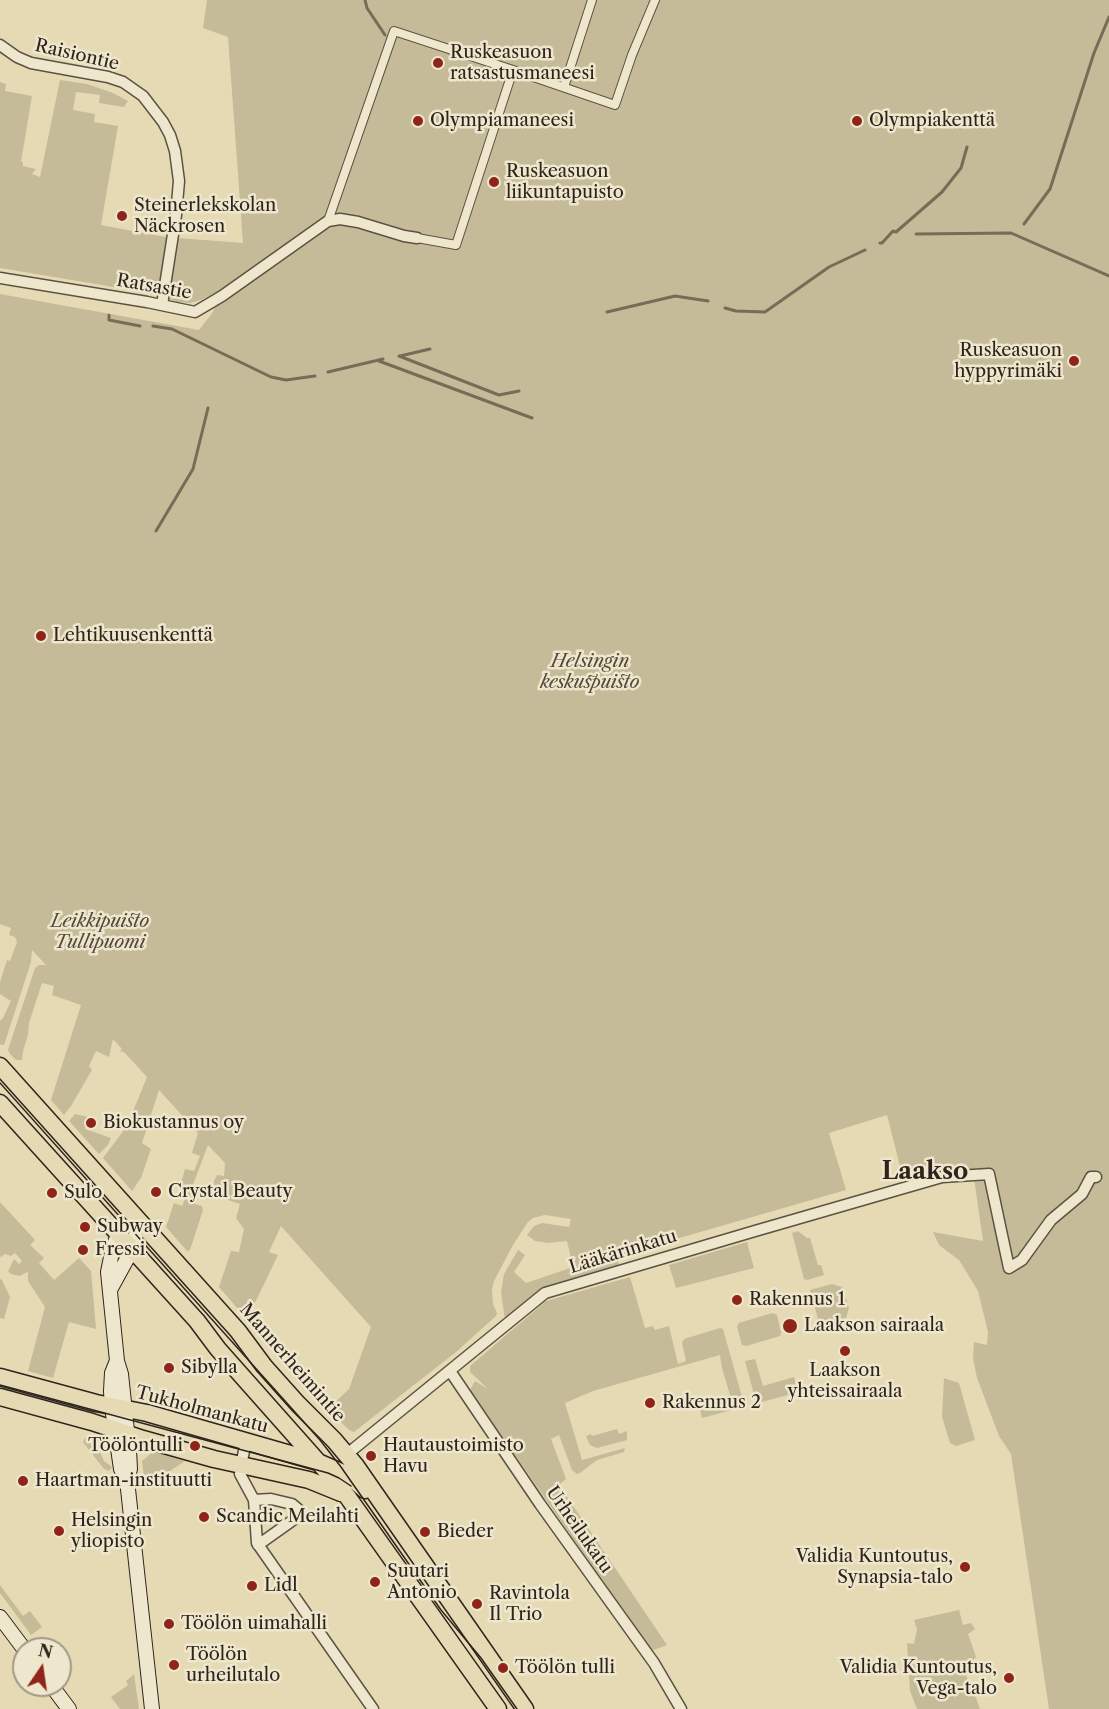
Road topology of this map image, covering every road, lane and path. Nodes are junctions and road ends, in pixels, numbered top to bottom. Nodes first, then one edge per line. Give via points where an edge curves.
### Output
1 (592, 0) edge
2 (655, 0) edge
3 (0, 45) edge
4 (513, 70) junction
5 (564, 87) junction
6 (328, 221) junction
7 (417, 238) joint
8 (0, 278) edge
9 (162, 305) junction
10 (0, 1066) edge
11 (0, 1103) edge
12 (1096, 1177) dead end
13 (135, 1217) junction
14 (119, 1233) junction
15 (133, 1248) junction
16 (110, 1290) junction
17 (446, 1374) junction
18 (0, 1377) edge
19 (0, 1397) edge
20 (118, 1408) junction
21 (120, 1431) junction
22 (246, 1442) junction
23 (346, 1455) junction
24 (318, 1462) junction
25 (241, 1465) junction
26 (346, 1496) junction
27 (254, 1500) junction
28 (381, 1504) junction
29 (258, 1545) junction
30 (0, 1617) edge
31 (15, 1637) edge
32 (152, 1709) edge
33 (373, 1709) edge
34 (498, 1709) edge
35 (525, 1709) edge
36 (681, 1709) edge

1 - 5 street
2 - 5 street via 615,105
3 - 9 street, Raisiontie via 31,63 123,82 143,96 163,122 175,151 179,181
4 - 5 street
4 - 6 street via 394,31
4 - 7 street via 456,245
6 - 7 street via 358,222
6 - 9 street, Ratsastie via 195,312
8 - 9 street, Ratsastie
10 - 13 main road, Mannerheimintie
11 - 14 main road
12 - 17 street, Lääkärinkatu via 1091,1177 1082,1194 1051,1220 1022,1260 1009,1268 989,1174 942,1177 545,1293
13 - 15 main road
13 - 23 main road, Mannerheimintie
14 - 15 main road
14 - 16 main road via 110,1259
15 - 16 main road
15 - 24 main road
16 - 20 main road via 121,1374
17 - 23 street, Lääkärinkatu
17 - 36 street, Urheilukatu via 654,1663
18 - 20 main road, Tukholmankatu
19 - 21 main road
20 - 21 main road
20 - 22 main road, Tukholmankatu via 138,1410
21 - 25 main road
21 - 32 main road via 129,1457 127,1480
22 - 24 main road, Tukholmankatu
22 - 25 street
23 - 28 main road, Mannerheimintie
24 - 26 main road
24 - 28 main road, Tukholmankatu via 348,1475
25 - 26 main road via 320,1483
25 - 27 street via 240,1474
26 - 34 main road
27 - 29 street
27 - 29 street via 292,1504 298,1514
28 - 35 main road, Mannerheimintie
29 - 33 street
30 - 31 main road

